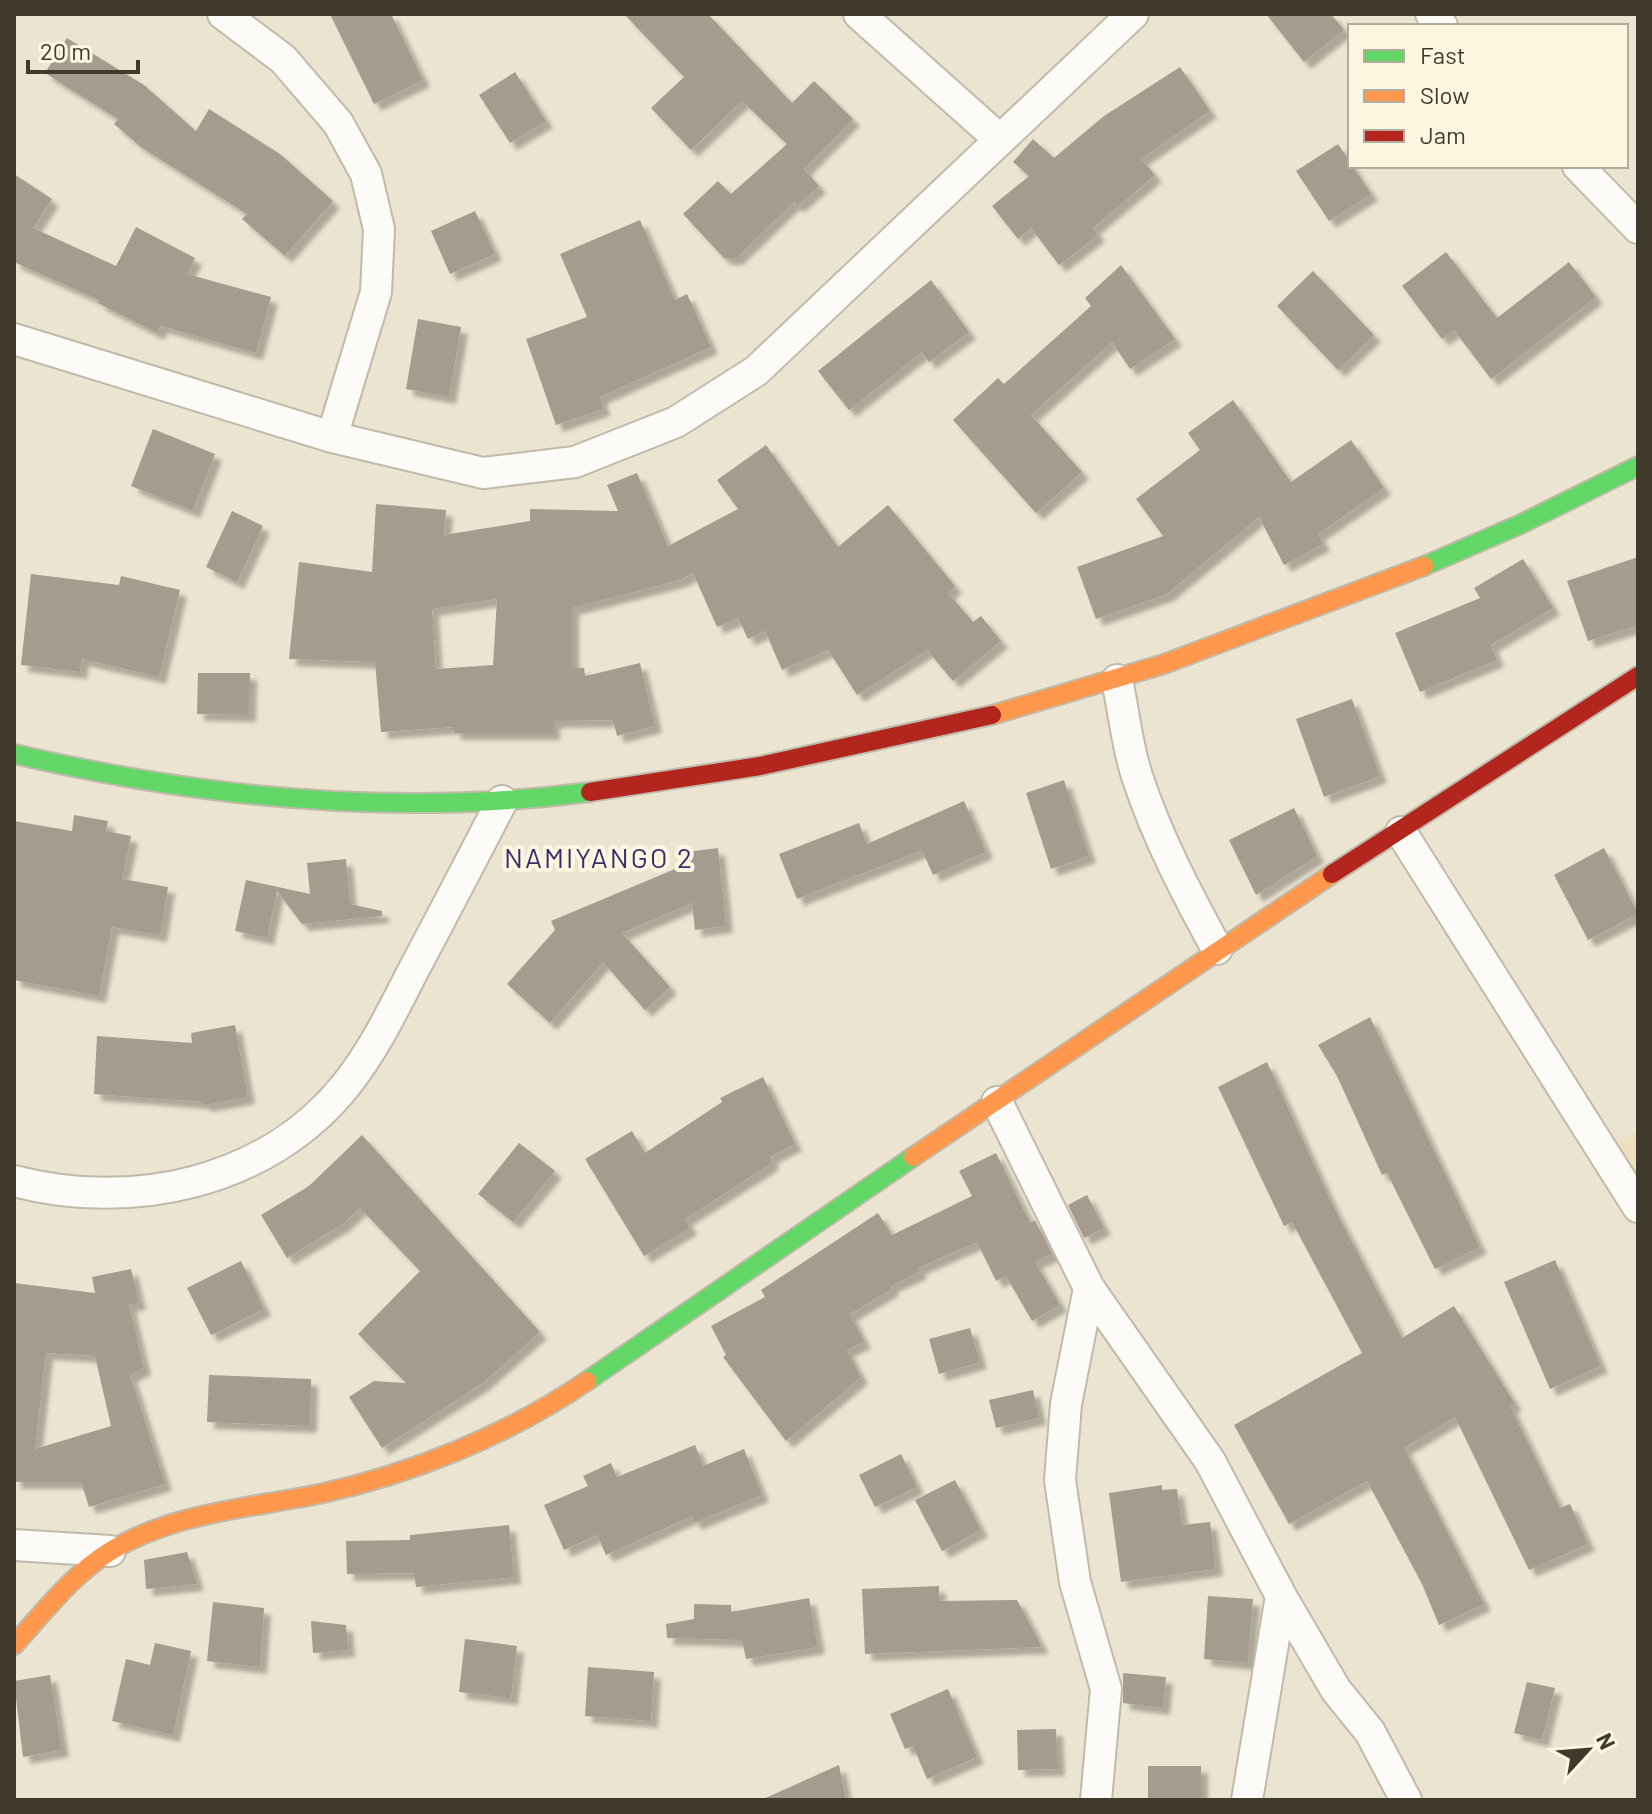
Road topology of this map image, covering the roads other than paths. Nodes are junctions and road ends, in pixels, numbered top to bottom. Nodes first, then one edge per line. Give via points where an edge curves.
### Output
1 (223, 14) edge
2 (859, 14) edge
3 (1133, 14) edge
4 (999, 139) junction
5 (1580, 168) edge
6 (1638, 228) edge
7 (14, 339) edge
8 (332, 437) junction
9 (1638, 466) edge
10 (1638, 676) edge
11 (1117, 680) junction
12 (14, 754) edge
13 (502, 801) junction
14 (1401, 832) junction
15 (1217, 949) junction
16 (997, 1102) junction
17 (14, 1181) edge
18 (1638, 1207) edge
19 (1089, 1288) junction
20 (14, 1545) edge
21 (110, 1551) junction
22 (1281, 1596) junction
23 (14, 1645) edge
24 (1096, 1800) edge
25 (1247, 1800) edge
26 (1406, 1800) edge

1 - 8 street via 283,59 338,123 366,174 379,229 376,292
2 - 4 street
3 - 4 street
4 - 8 street via 756,371 676,422 575,462 483,473
5 - 6 street
7 - 8 street
9 - 11 street via 1388,581 1217,648
10 - 14 street
11 - 13 street via 1025,709 785,762
11 - 15 street via 1136,773 1168,858
12 - 13 street via 91,774 261,797
13 - 17 street via 385,1025 346,1085 295,1135 231,1170 179,1188 126,1195
14 - 15 street
14 - 18 street
15 - 16 street
16 - 19 street
16 - 21 street via 598,1376 503,1430 436,1459 348,1487 202,1518
19 - 22 street via 1210,1461
19 - 24 street via 1066,1404 1060,1480 1075,1582 1106,1689
20 - 21 street
21 - 23 street
22 - 25 street
22 - 26 street via 1336,1690 1370,1732

